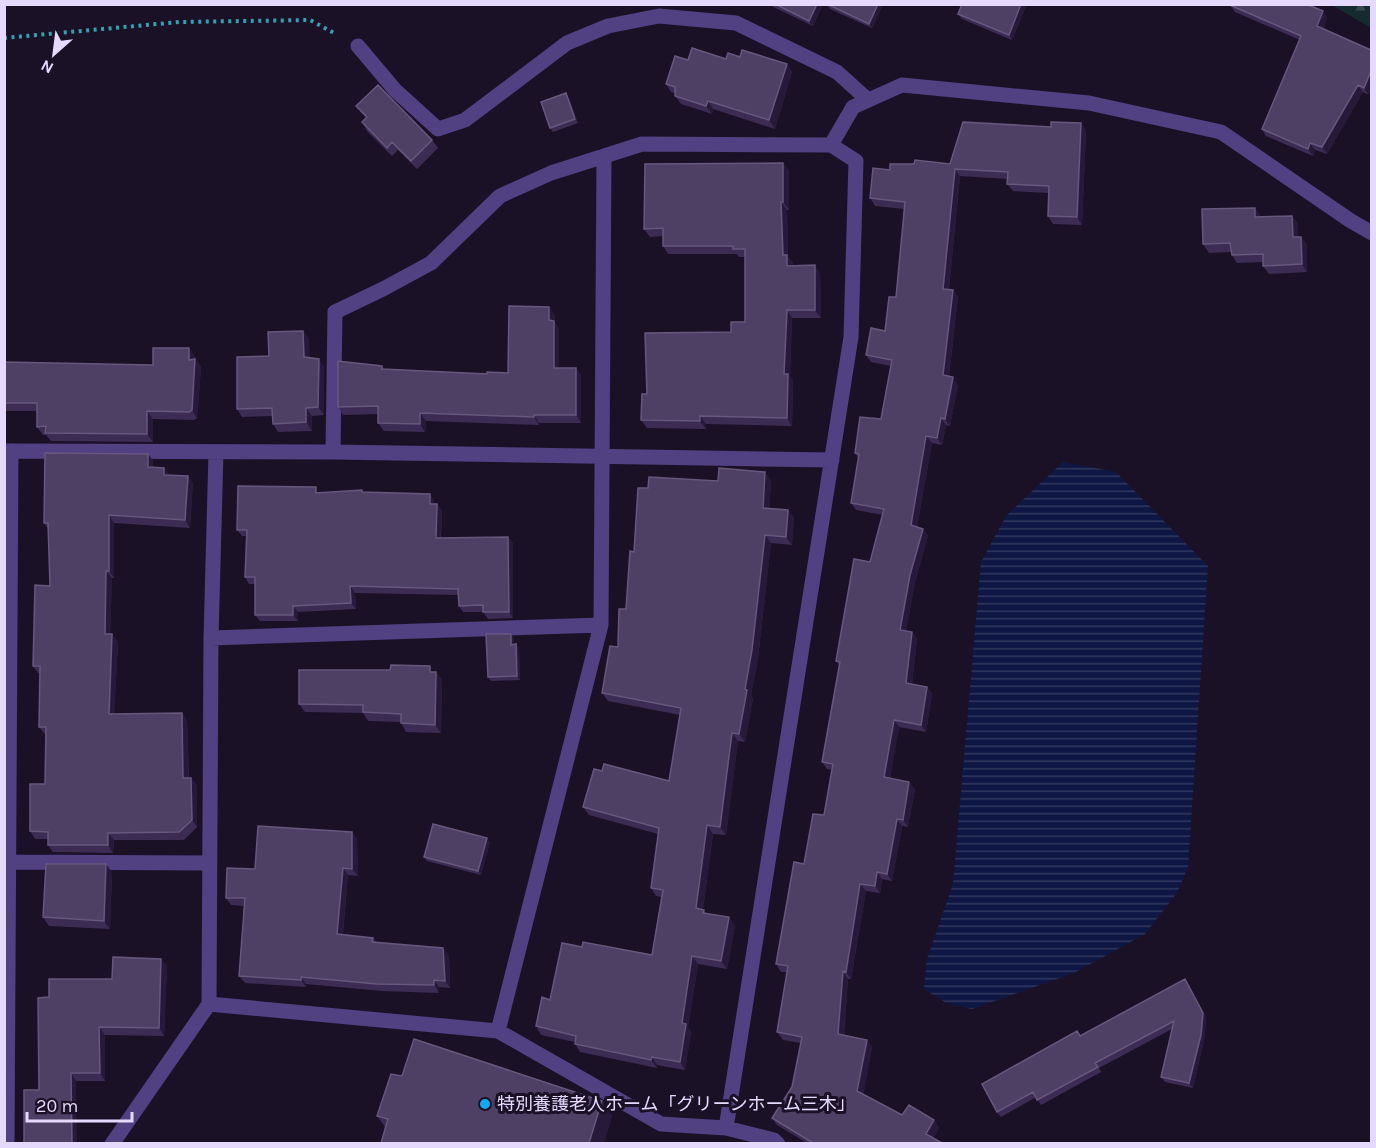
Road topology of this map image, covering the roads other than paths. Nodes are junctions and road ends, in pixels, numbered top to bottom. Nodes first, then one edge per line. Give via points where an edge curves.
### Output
1 (358, 46) road end
2 (867, 100) junction
3 (831, 145) junction
4 (604, 156) junction
5 (1371, 233) edge
6 (8, 451) edge
7 (216, 452) junction
8 (333, 452) junction
9 (603, 456) junction
10 (832, 460) junction
11 (601, 626) junction
12 (211, 638) junction
13 (6, 862) edge
14 (210, 863) junction
15 (209, 1004) junction
16 (498, 1031) junction
17 (726, 1128) junction
18 (7, 1143) edge
19 (112, 1143) edge
20 (778, 1143) edge

1 - 2 street via 395,90 438,129 465,120 567,43 608,26 659,16 736,23 837,72
2 - 3 street via 853,107
2 - 5 street via 902,85 1089,103 1221,132
3 - 4 street via 642,144
3 - 10 street via 856,161 851,337
4 - 8 street via 551,173 500,196 431,263 335,312
4 - 9 street
6 - 7 street
6 - 13 street
7 - 8 street
7 - 12 street
8 - 9 street
9 - 10 street
9 - 11 street
10 - 17 street
11 - 12 street
11 - 16 street
12 - 14 street
13 - 14 street
13 - 18 street
14 - 15 street
15 - 16 street
15 - 19 street
16 - 17 street via 661,1124
17 - 20 street

